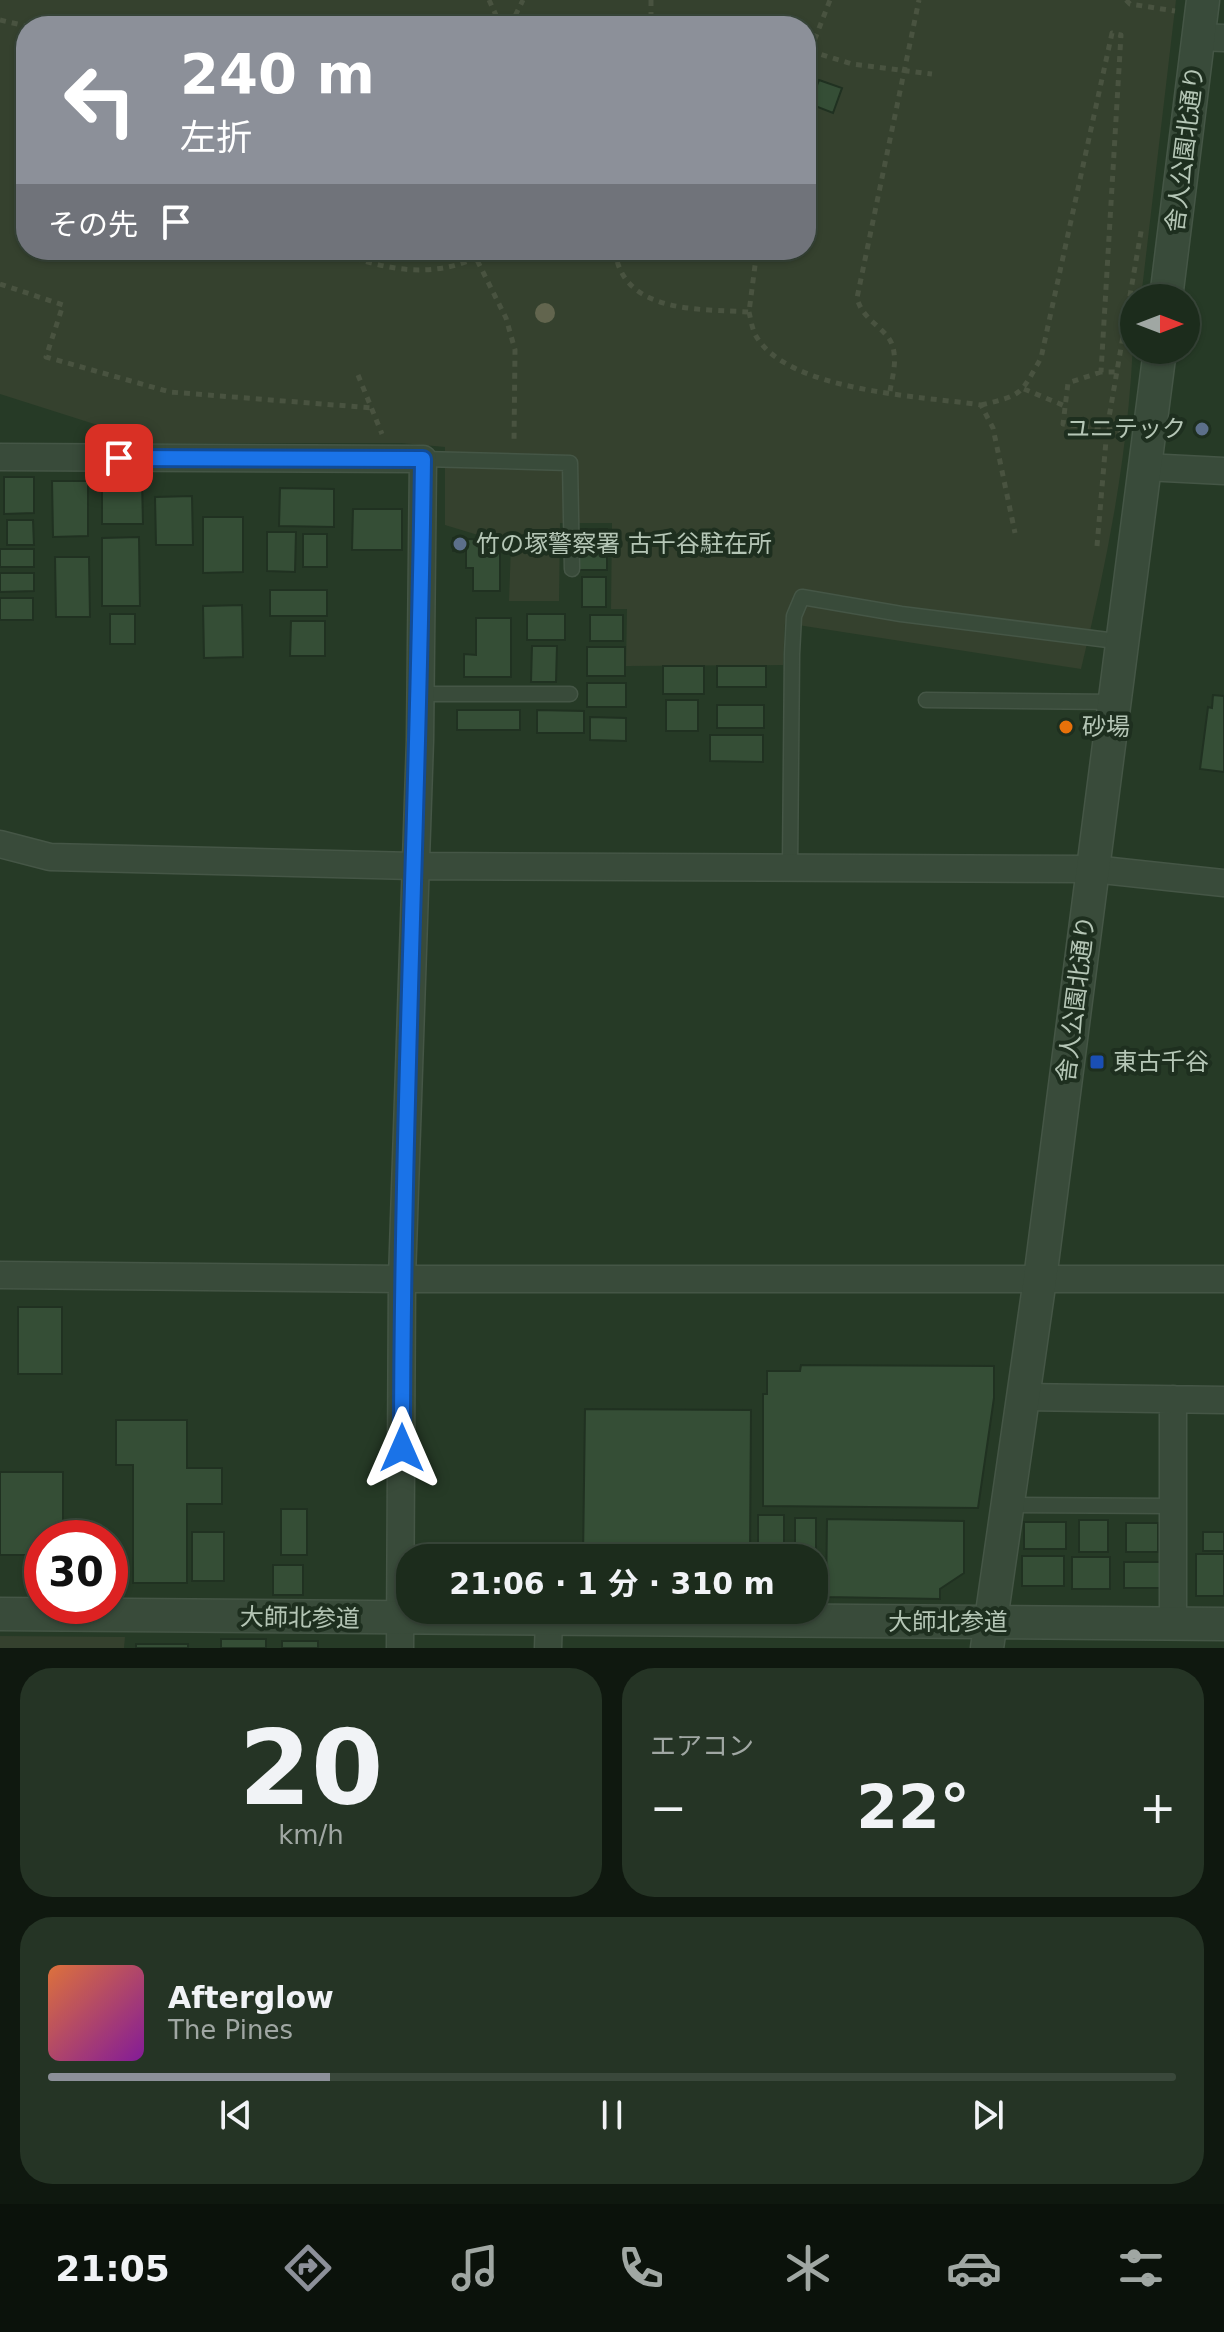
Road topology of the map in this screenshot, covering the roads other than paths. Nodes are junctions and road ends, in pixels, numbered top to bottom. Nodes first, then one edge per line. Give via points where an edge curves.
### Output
1 (1203, 0) edge
2 (1211, 38) edge
3 (1168, 284) edge
4 (1158, 364) edge
5 (0, 457) edge
6 (423, 459) junction
7 (1145, 467) junction
8 (1224, 471) edge
9 (572, 569) dead end
10 (1124, 642) junction
11 (420, 694) junction
12 (570, 694) dead end
13 (926, 700) dead end
14 (1116, 702) junction
15 (0, 844) edge
16 (413, 866) junction
17 (790, 866) junction
18 (1093, 869) junction
19 (1224, 883) edge
20 (0, 1275) edge
21 (402, 1279) junction
22 (1040, 1279) junction
23 (1224, 1279) edge
24 (1022, 1397) junction
25 (1173, 1399) junction
26 (1224, 1400) edge
27 (1007, 1505) junction
28 (1171, 1506) junction
29 (0, 1614) edge
30 (1173, 1624) junction
31 (1224, 1624) edge
32 (401, 1634) edge
33 (548, 1634) edge
34 (989, 1635) edge

1 - 2 street, 舎人公園北通り
2 - 3 street, 舎人公園北通り
4 - 7 street, 舎人公園北通り
5 - 6 street
6 - 9 lane via 570,463
6 - 11 street
7 - 8 street
7 - 10 street, 舎人公園北通り
10 - 14 street, 舎人公園北通り
10 - 17 lane via 802,597 794,616 792,654
11 - 12 lane
11 - 16 street
13 - 14 lane
14 - 18 street, 舎人公園北通り
15 - 16 street via 50,857
16 - 17 street
16 - 21 street
17 - 18 street
18 - 19 street
18 - 22 street, 舎人公園北通り
20 - 21 street
21 - 22 street
21 - 32 street
22 - 23 street
22 - 24 street, 舎人公園北通り
24 - 25 street
24 - 27 street, 舎人公園北通り
25 - 26 street
25 - 28 street
27 - 28 lane
27 - 34 street, 舎人公園北通り
28 - 30 street
29 - 32 street, 大師北参道
30 - 31 street, 大師北参道
30 - 34 street, 大師北参道
32 - 33 street, 大師北参道
33 - 34 street, 大師北参道

